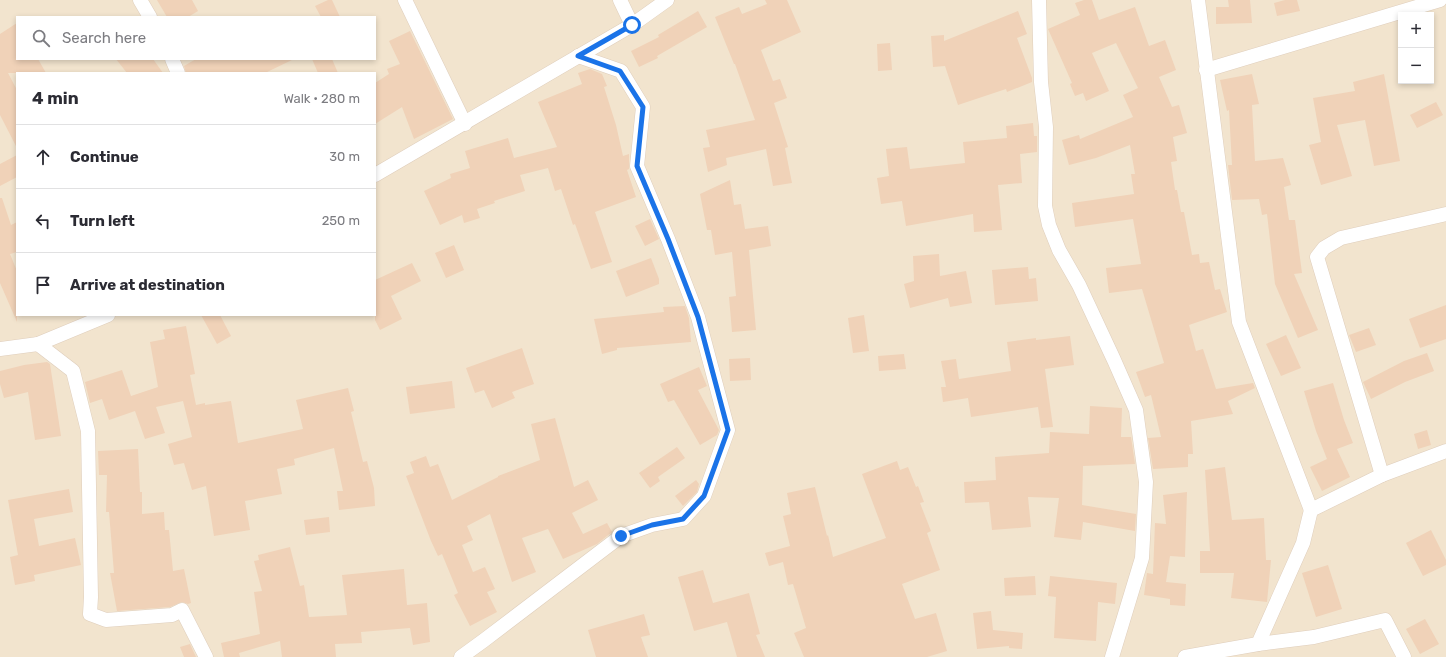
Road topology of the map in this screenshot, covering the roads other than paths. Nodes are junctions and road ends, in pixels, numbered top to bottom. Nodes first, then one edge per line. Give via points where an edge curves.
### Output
1 (140, 0) edge
2 (405, 0) edge
3 (620, 0) edge
4 (667, 0) edge
5 (1039, 0) edge
6 (1198, 0) edge
7 (1440, 0) edge
8 (149, 16) edge
9 (632, 25) junction
10 (578, 56) junction
11 (172, 60) edge
12 (1206, 70) junction
13 (178, 72) edge
14 (465, 124) junction
15 (376, 174) edge
16 (1446, 214) edge
17 (106, 316) edge
18 (38, 344) junction
19 (0, 348) edge
20 (1446, 451) edge
21 (1382, 475) junction
22 (1311, 510) junction
23 (1258, 644) junction
24 (206, 657) edge
25 (461, 657) edge
26 (1112, 657) edge
27 (1185, 657) edge
28 (1404, 657) edge

1 - 8 street
2 - 14 street
3 - 9 street
4 - 9 street
5 - 26 street via 1041,82 1046,127 1046,212 1059,250 1082,292 1136,410 1146,482 1142,558
6 - 12 street
7 - 12 street
9 - 10 street
10 - 14 street
10 - 25 street via 620,71 643,107 637,166 698,317 728,430 704,496 683,519 652,525 621,536
11 - 13 street
12 - 22 street via 1239,322
14 - 15 street
16 - 21 street via 1342,238 1324,248 1317,257
17 - 18 street
18 - 19 street
18 - 24 street via 73,371 88,431 90,614 106,620 172,615 182,610
20 - 21 street
21 - 22 street
22 - 23 street via 1303,543
23 - 27 street
23 - 28 street via 1314,637 1385,620

